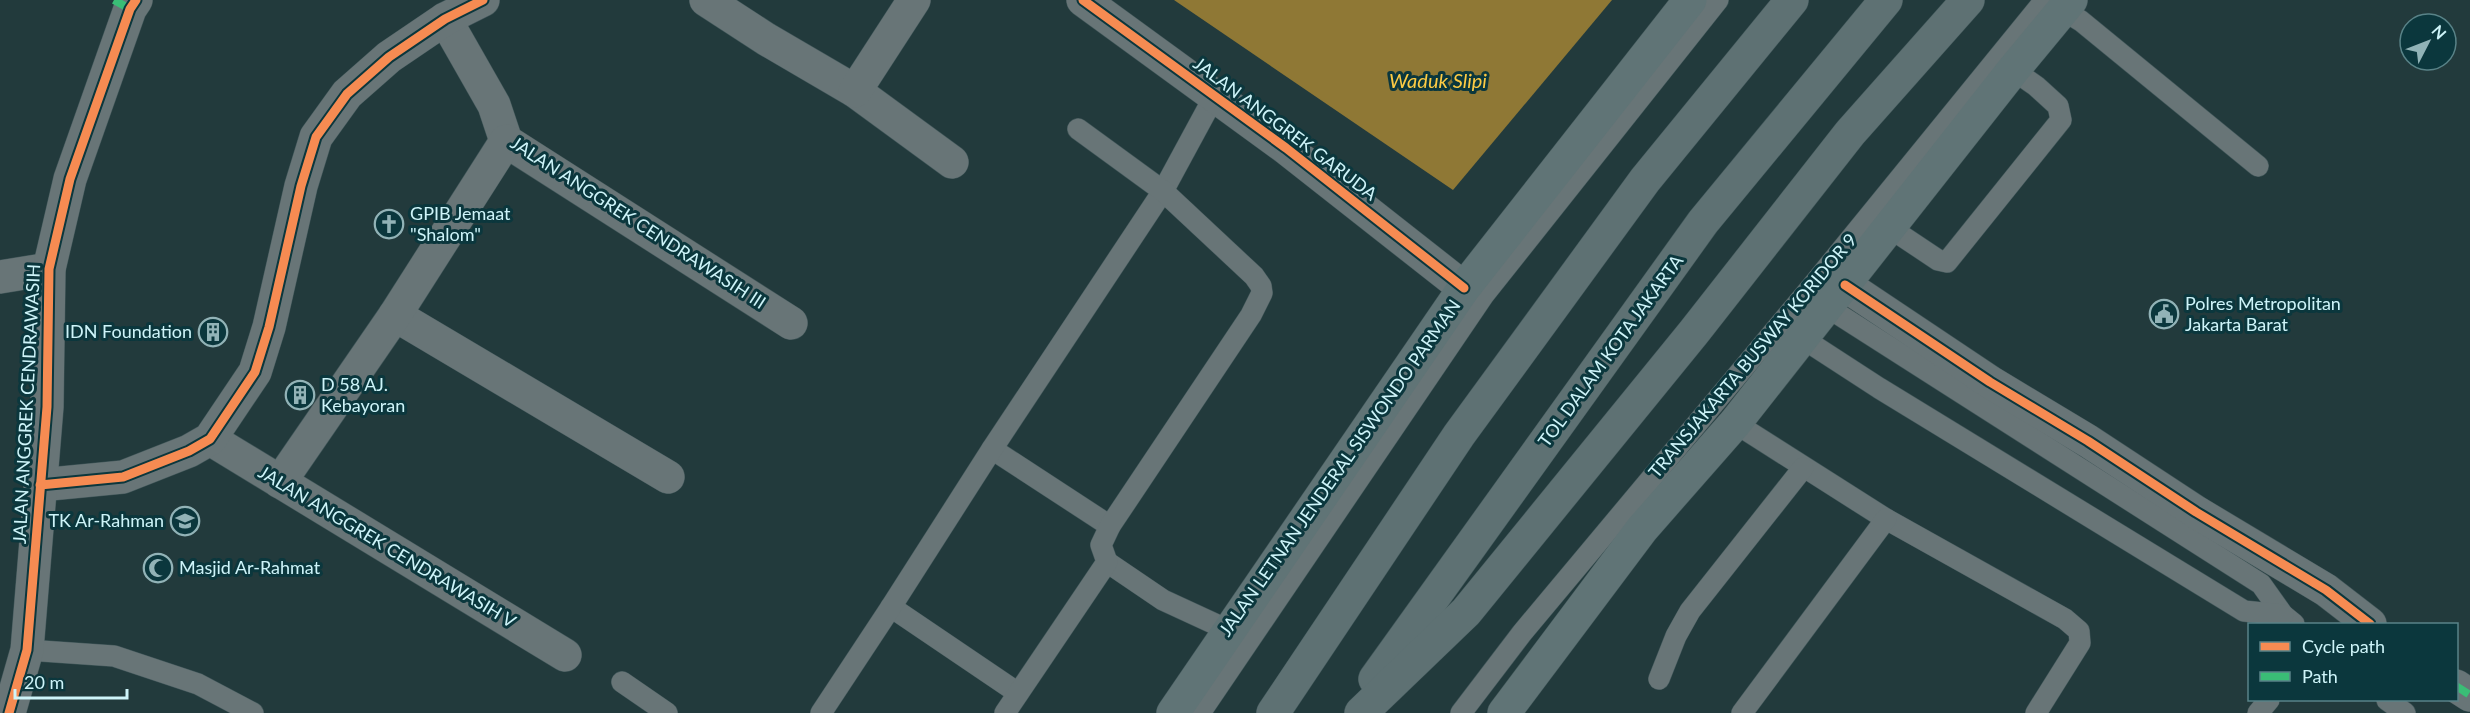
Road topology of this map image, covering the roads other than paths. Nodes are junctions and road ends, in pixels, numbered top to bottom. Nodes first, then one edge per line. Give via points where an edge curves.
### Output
1 (483, 0) edge
2 (706, 0) edge
3 (914, 0) edge
4 (1083, 0) edge
5 (1690, 0) edge
6 (1718, 0) edge
7 (1792, 0) edge
8 (1886, 0) edge
9 (1968, 0) edge
10 (127, 3) edge
11 (2060, 3) edge
12 (445, 19) junction
13 (2013, 70) junction
14 (855, 91) junction
15 (1215, 95) junction
16 (1078, 129) dead end
17 (506, 141) junction
18 (952, 162) dead end
19 (2258, 166) dead end
20 (1163, 191) junction
21 (1890, 228) junction
22 (49, 269) junction
23 (0, 277) edge
24 (1464, 288) junction
25 (1836, 296) junction
26 (395, 315) junction
27 (791, 323) dead end
28 (1802, 338) junction
29 (1735, 423) junction
30 (210, 439) junction
31 (992, 449) junction
32 (1803, 468) junction
33 (668, 477) dead end
34 (280, 482) junction
35 (40, 485) junction
36 (1886, 519) junction
37 (1110, 526) junction
38 (1107, 562) junction
39 (891, 608) junction
40 (2288, 620) edge
41 (2369, 623) edge
42 (1228, 630) junction
43 (27, 650) junction
44 (564, 655) dead end
45 (1659, 679) dead end
46 (622, 682) dead end
47 (1018, 693) junction
48 (2267, 701) edge
49 (2390, 701) edge
50 (9, 713) edge
51 (253, 713) edge
52 (667, 713) edge
53 (821, 713) edge
54 (1005, 713) edge
55 (1173, 713) edge
56 (1200, 713) edge
57 (1273, 713) edge
58 (1350, 713) edge
59 (1361, 713) edge
60 (1461, 713) edge
61 (1504, 713) edge
62 (1742, 713) edge
63 (2037, 713) edge
64 (2258, 713) edge
65 (2405, 713) edge

1 - 12 street
2 - 14 street
3 - 14 street
4 - 15 street, JALAN ANGGREK GARUDA
5 - 24 highway, JALAN LETNAN JENDERAL SISWONDO PARMAN
6 - 56 lane via 1483,296
7 - 57 highway via 1645,180 1459,435
8 - 58 highway, TOL DALAM KOTA JAKARTA via 1703,222
9 - 59 highway via 1850,133 1466,612
10 - 22 street, JALAN ANGGREK CENDRAWASIH via 70,179
11 - 13 highway
11 - 19 lane
11 - 60 lane, TRANSJAKARTA BUSWAY KORIDOR 9 via 1813,285 1522,633
12 - 17 street, JALAN ANGGREK CENDRAWASIH III via 494,105
12 - 30 street via 389,57 347,94 316,137 255,372
13 - 21 highway
13 - 21 lane via 2058,106 2061,120 1947,262
14 - 18 street
15 - 20 lane
15 - 24 street, JALAN ANGGREK GARUDA
16 - 20 lane
17 - 26 street
17 - 27 street, JALAN ANGGREK CENDRAWASIH III
20 - 31 lane
20 - 37 lane via 1254,276 1262,292 1227,353
21 - 25 highway
22 - 23 street
22 - 35 street, JALAN ANGGREK CENDRAWASIH via 47,407
24 - 42 highway, JALAN LETNAN JENDERAL SISWONDO PARMAN
25 - 28 highway
25 - 40 lane via 2261,584
25 - 41 street via 2088,441 2326,590
26 - 33 street
26 - 34 street
28 - 29 highway
28 - 40 lane via 2244,611
29 - 32 lane
29 - 61 highway via 1642,529
30 - 34 street, JALAN ANGGREK CENDRAWASIH V
30 - 35 street via 123,477
31 - 37 lane
31 - 39 lane
32 - 36 lane
32 - 45 lane via 1690,611
34 - 44 street, JALAN ANGGREK CENDRAWASIH V
35 - 43 street, JALAN ANGGREK CENDRAWASIH
36 - 62 lane
36 - 63 lane via 2065,619 2079,631 2080,643
37 - 38 lane via 1101,545
38 - 42 lane via 1163,600
38 - 47 lane
39 - 47 lane
39 - 53 lane
42 - 55 highway, JALAN LETNAN JENDERAL SISWONDO PARMAN
43 - 50 street, JALAN ANGGREK CENDRAWASIH
43 - 51 lane via 114,656 198,684
46 - 52 lane
47 - 54 lane
48 - 64 lane
49 - 65 lane

